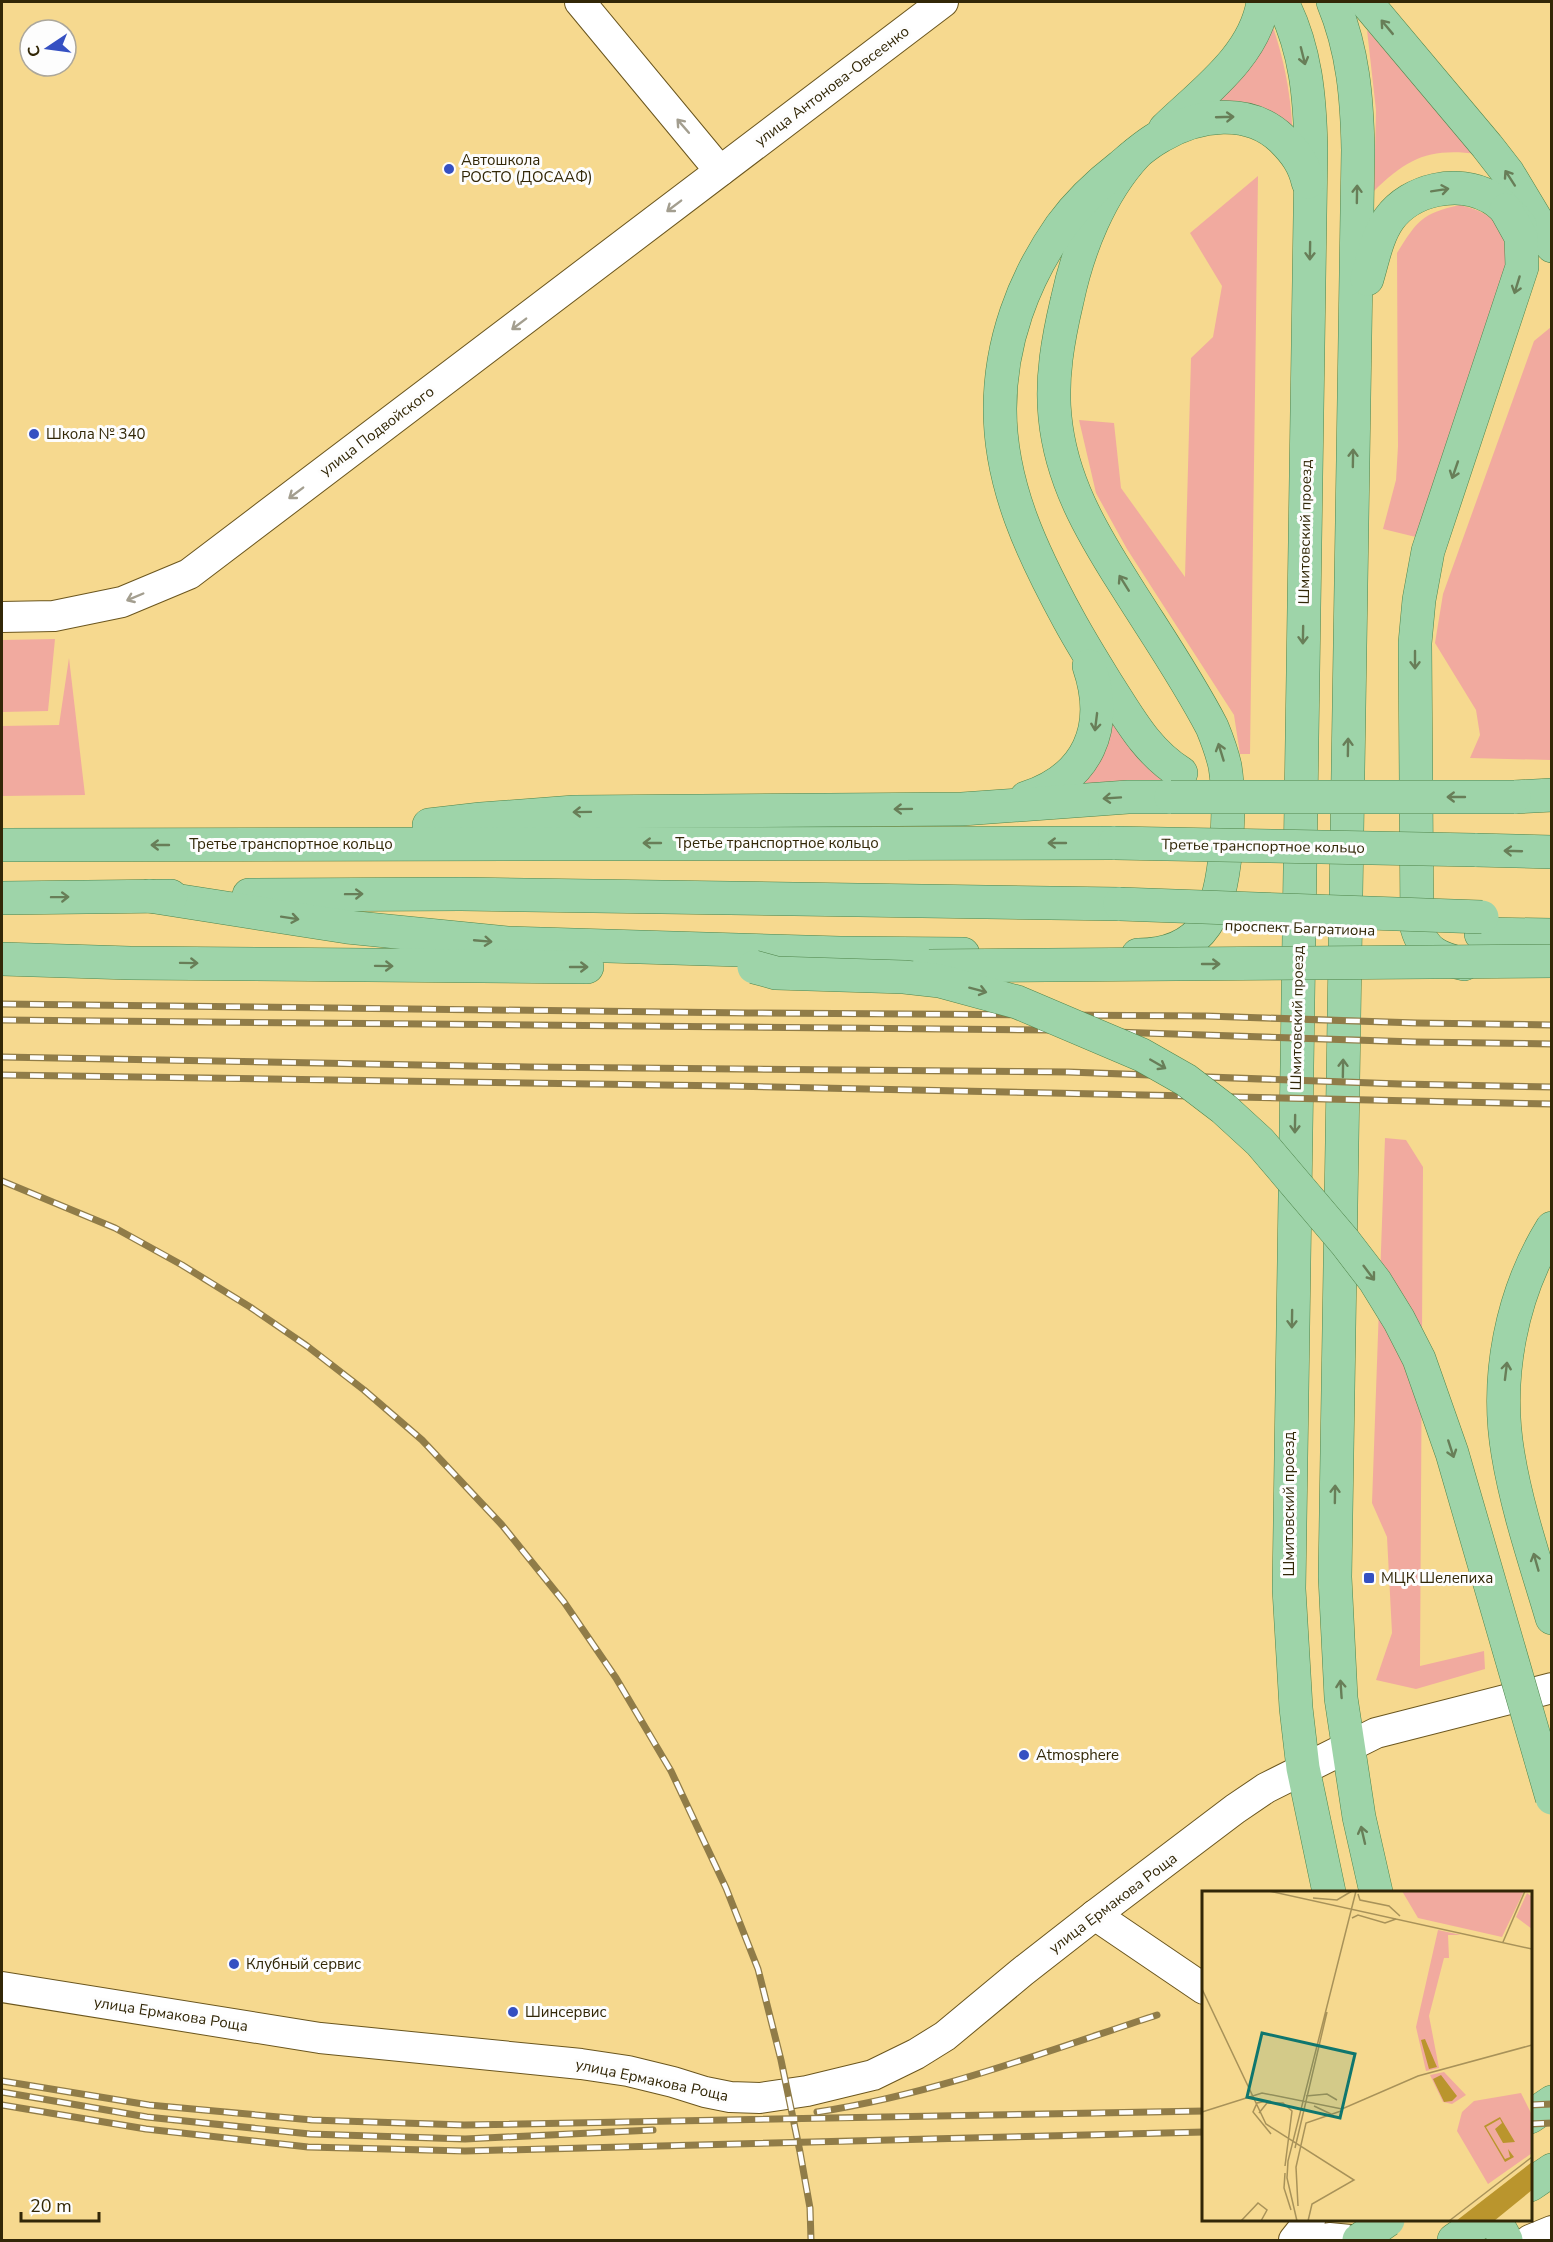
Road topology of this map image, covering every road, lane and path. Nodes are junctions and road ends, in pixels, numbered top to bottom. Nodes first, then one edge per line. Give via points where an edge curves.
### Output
1 (580, 2) edge
2 (943, 2) edge
3 (1263, 2) edge
4 (1282, 2) edge
5 (1333, 2) edge
6 (1366, 2) edge
7 (1144, 148) junction
8 (720, 171) junction
9 (1311, 192) junction
10 (1506, 210) junction
11 (1551, 246) edge
12 (1551, 260) edge
13 (1355, 315) junction
14 (2, 616) edge
15 (1072, 626) junction
16 (1176, 785) junction
17 (1551, 796) edge
18 (962, 809) junction
19 (282, 844) junction
20 (2, 845) edge
21 (1551, 852) edge
22 (149, 896) junction
23 (2, 898) edge
24 (1551, 917) edge
25 (1481, 925) junction
26 (1551, 935) edge
27 (2, 959) edge
28 (1551, 961) edge
29 (753, 967) junction
30 (1551, 969) edge
31 (1551, 1228) edge
32 (1551, 1618) edge
33 (1551, 1688) edge
34 (1348, 1747) junction
35 (1303, 1768) junction
36 (1551, 1798) edge
37 (1329, 1891) edge
38 (1377, 1891) edge
39 (1095, 1915) junction
40 (2, 1987) edge
41 (1202, 1988) edge
42 (1551, 2102) edge
43 (1532, 2116) edge
44 (1551, 2170) edge
45 (1532, 2184) edge
46 (1309, 2221) edge
47 (1363, 2221) edge
48 (1387, 2221) edge
49 (1444, 2221) edge
50 (1482, 2221) edge
51 (1496, 2221) edge
52 (1551, 2231) edge
53 (1294, 2241) edge
54 (1321, 2241) edge
55 (1350, 2241) edge
56 (1359, 2241) edge
57 (1371, 2241) edge
58 (1454, 2241) edge
59 (1506, 2241) edge
60 (1530, 2241) edge

8 -> 1 street
2 - 8 street, улица Антонова-Овсеенко
3 - 7 main road via 1252,33 1229,68
4 -> 9 main road, Шмитовский проезд via 1306,70
13 -> 5 main road via 1356,96 1348,45
11 -> 6 main road via 1508,173
7 -> 9 main road via 1173,129 1207,119 1240,117 1256,121 1272,129 1293,149
7 - 15 main road via 1076,207 1049,245 1013,322 1001,381 1001,435 1012,489 1032,550
22 -> 7 main road via 347,927 507,943 840,953 1153,955 1180,947 1195,937 1214,907 1222,872 1228,802 1224,764 1203,710 1086,522 1066,469 1053,389 1070,287 1083,248 1113,183
8 -> 14 street, улица Подвойского via 189,574 122,602 54,616
9 -> 35 main road, Шмитовский проезд via 1289,1521 1292,1644
10 - 12 main road
13 -> 10 main road via 1380,237 1388,220 1409,200 1437,190 1466,189 1489,196
10 -> 30 main road via 1521,237 1520,274 1428,551 1419,600 1415,643 1417,928 1426,948 1441,958 1486,966
34 -> 13 main road via 1341,1698 1335,1531
15 - 16 main road
15 -> 18 main road via 1090,669 1097,701 1088,752 1067,778 1044,791 1011,802
17 -> 16 main road, bridge via 1259,796 1194,779
16 -> 18 main road via 1128,797
18 -> 19 main road via 574,812 481,819
19 -> 20 main road, Третье транспортное кольцо
21 -> 19 main road, Третье транспортное кольцо, bridge via 1115,843
23 -> 22 main road
22 -> 25 main road, bridge via 461,894
24 - 25 main road
25 - 26 main road
27 -> 29 main road via 460,967
29 -> 28 main road, bridge
29 -> 36 main road, bridge via 776,973 904,976 940,981 1017,1002 1142,1055 1186,1080 1260,1142 1375,1281 1419,1359 1452,1453
32 -> 31 main road via 1517,1495 1504,1419 1511,1333 1519,1301
33 - 34 street, улица Ермакова Роща via 1376,1733
34 - 35 street, улица Ермакова Роща
38 -> 34 main road
35 - 37 main road, Шмитовский проезд
35 - 39 street, улица Ермакова Роща via 1235,1809
39 - 40 street, улица Ермакова Роща via 916,2055 873,2075 844,2083 760,2098 730,2097 582,2064 320,2038
39 - 41 street
42 - 43 main road
44 - 45 main road
46 - 53 street
47 - 57 street
48 - 56 main road, bridge
49 - 58 main road
50 - 58 main road
51 - 59 main road
52 - 60 street
54 - 55 street

